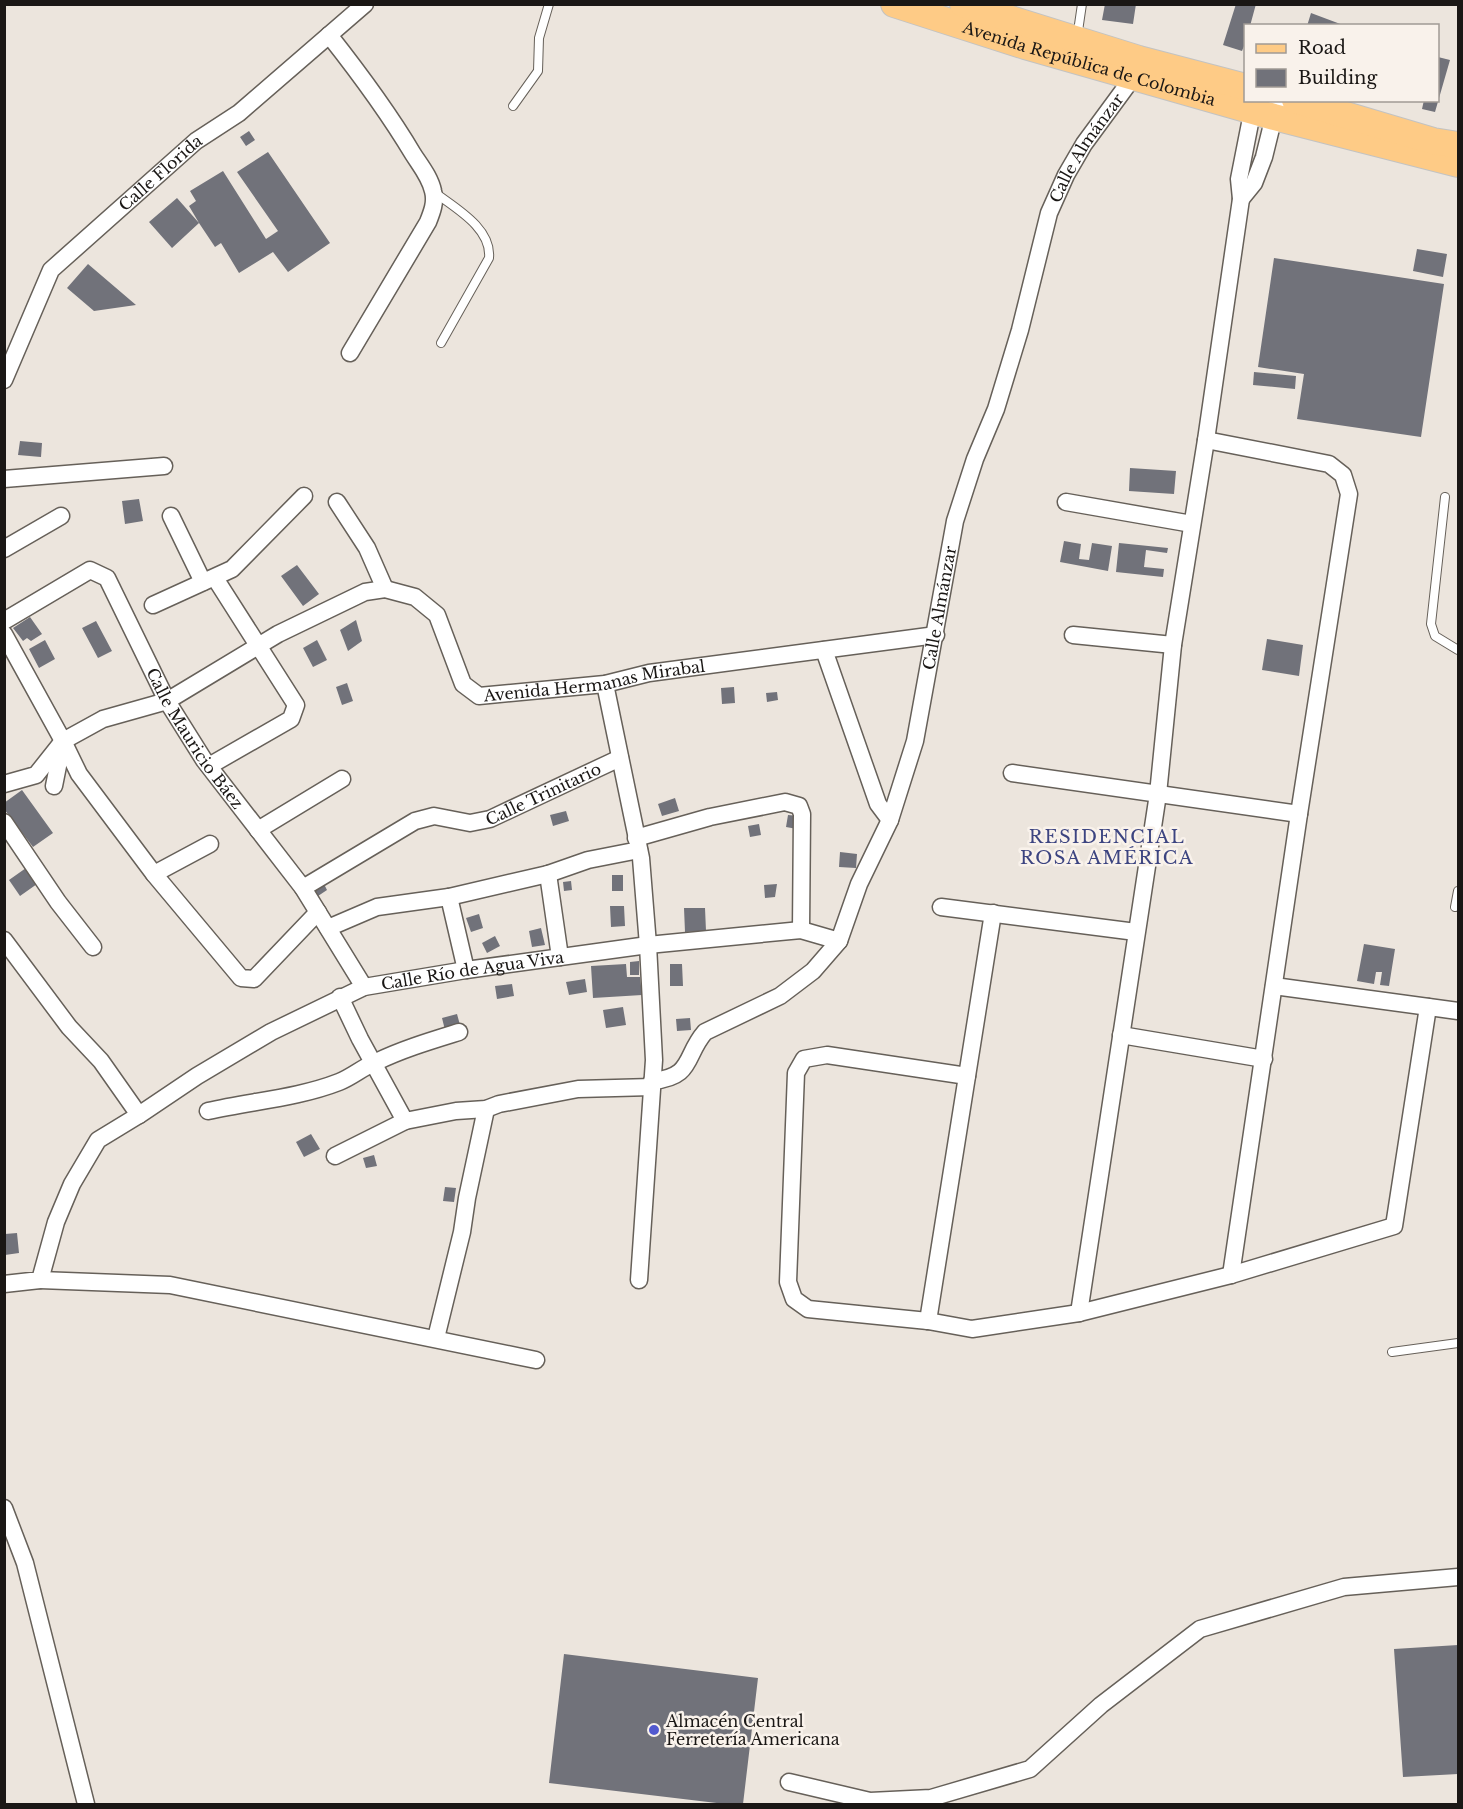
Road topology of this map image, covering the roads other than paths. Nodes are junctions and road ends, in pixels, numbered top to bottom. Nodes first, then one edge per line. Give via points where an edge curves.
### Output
1 (365, 4) edge
2 (549, 4) edge
3 (894, 4) edge
4 (963, 4) edge
5 (1082, 4) edge
6 (329, 35) junction
7 (1077, 38) junction
8 (1137, 68) junction
9 (1244, 98) edge
10 (1302, 102) edge
11 (1261, 103) edge
12 (513, 106) dead end
13 (1458, 138) edge
14 (1433, 141) junction
15 (1458, 145) edge
16 (1458, 165) edge
17 (434, 191) junction
18 (1241, 199) junction
19 (441, 343) dead end
20 (350, 353) dead end
21 (4, 380) edge
22 (1206, 440) junction
23 (164, 466) dead end
24 (4, 479) edge
25 (304, 496) dead end
26 (1445, 497) dead end
27 (1066, 501) dead end
28 (337, 502) dead end
29 (61, 516) dead end
30 (171, 516) dead end
31 (1192, 524) junction
32 (4, 549) edge
33 (209, 580) junction
34 (385, 589) junction
35 (153, 605) dead end
36 (4, 621) edge
37 (4, 634) edge
38 (936, 635) junction
39 (1072, 635) dead end
40 (1173, 645) junction
41 (259, 646) junction
42 (824, 650) junction
43 (1458, 650) edge
44 (605, 684) junction
45 (167, 701) junction
46 (63, 741) junction
47 (620, 758) junction
48 (210, 766) junction
49 (1012, 773) dead end
50 (342, 779) dead end
51 (4, 784) edge
52 (54, 786) dead end
53 (1158, 794) junction
54 (1299, 814) junction
55 (890, 820) junction
56 (4, 822) edge
57 (258, 830) junction
58 (210, 844) dead end
59 (638, 844) junction
60 (154, 874) junction
61 (548, 874) junction
62 (303, 888) junction
63 (1458, 891) edge
64 (449, 897) junction
65 (941, 907) dead end
66 (1455, 907) dead end
67 (318, 912) junction
68 (993, 913) junction
69 (328, 928) junction
70 (801, 930) junction
71 (1136, 932) junction
72 (4, 940) edge
73 (839, 941) junction
74 (648, 945) junction
75 (93, 947) dead end
76 (560, 957) junction
77 (466, 970) junction
78 (1274, 986) junction
79 (364, 987) junction
80 (340, 997) junction
81 (1428, 1007) junction
82 (1458, 1011) edge
83 (459, 1032) dead end
84 (1121, 1035) junction
85 (1264, 1059) junction
86 (374, 1062) junction
87 (967, 1077) junction
88 (652, 1084) junction
89 (486, 1109) junction
90 (208, 1111) dead end
91 (139, 1115) junction
92 (405, 1121) junction
93 (335, 1156) dead end
94 (1231, 1275) junction
95 (40, 1280) junction
96 (639, 1280) dead end
97 (4, 1284) edge
98 (1079, 1313) junction
99 (928, 1321) junction
100 (436, 1338) junction
101 (1458, 1343) edge
102 (1392, 1352) dead end
103 (536, 1360) dead end
104 (4, 1508) edge
105 (1458, 1577) edge
106 (789, 1782) dead end
107 (931, 1798) junction
108 (86, 1804) edge
109 (913, 1804) edge

1 - 6 street, Calle Florida
2 - 12 lane via 539,38 538,71
3 - 8 main road, Avenida República de Colombia via 1025,46
4 - 7 main road, Avenida República de Colombia
5 - 7 lane
6 - 17 street via 395,126
6 - 21 street, Calle Florida via 239,113 196,141 51,270
7 - 8 main road, Avenida República de Colombia
8 - 9 main road, Avenida República de Colombia
8 - 38 street, Calle Almánzar via 1084,144 1048,213 996,410 955,521
10 - 14 main road
11 - 16 main road, Avenida República de Colombia
11 - 18 street via 1239,179
11 - 18 street via 1264,157 1254,183
13 - 14 main road
14 - 15 main road
17 - 19 lane via 478,227 490,248 489,258
17 - 20 street via 428,222
18 - 22 street
22 - 31 street
22 - 54 street via 1329,464 1348,484
23 - 24 street
25 - 33 street via 232,569
26 - 43 lane via 1431,624 1435,636
27 - 31 street
28 - 34 street via 366,548
29 - 32 street
30 - 33 street
31 - 40 street
33 - 35 street
33 - 41 street
34 - 41 street, Avenida Hermanas Mirabal via 364,592
34 - 44 street, Avenida Hermanas Mirabal via 415,597 437,615 463,684 479,696
36 - 45 street, Calle Mauricio Báez via 90,570 107,578
37 - 46 street
38 - 42 street, Avenida Hermanas Mirabal
38 - 55 street, Calle Almánzar via 915,741
39 - 40 street
40 - 53 street
41 - 45 street, Avenida Hermanas Mirabal
41 - 48 street via 296,705 291,719
42 - 44 street, Avenida Hermanas Mirabal via 649,673
42 - 55 street via 878,804
44 - 47 street
45 - 46 street, Avenida Hermanas Mirabal via 103,719
45 - 48 street, Calle Mauricio Báez
46 - 51 street, Avenida Hermanas Mirabal via 36,775
46 - 52 street
46 - 60 street via 79,774
47 - 59 street
47 - 62 street, Calle Trinitario via 490,819 470,824 434,816 415,821
48 - 57 street, Calle Mauricio Báez
49 - 53 street
50 - 57 street
53 - 54 street
53 - 71 street
54 - 78 street
55 - 73 street, Calle Almánzar via 859,884
56 - 75 street
57 - 62 street, Calle Mauricio Báez
58 - 60 street
59 - 61 street
59 - 70 street via 710,817 785,802 799,806
59 - 74 street
60 - 67 street via 241,978 254,979
61 - 64 street
61 - 76 street
62 - 67 street, Calle Mauricio Báez
63 - 66 lane
64 - 69 street via 377,907
64 - 77 street
65 - 68 street
67 - 69 street, Calle Mauricio Báez
68 - 71 street
68 - 87 street
69 - 79 street, Calle Mauricio Báez
70 - 73 street, Calle Río de Agua Viva
70 - 74 street, Calle Río de Agua Viva
71 - 84 street
72 - 91 street
73 - 88 street, Calle Almánzar via 813,971 780,996 705,1032 679,1073
74 - 76 street, Calle Río de Agua Viva
74 - 88 street
76 - 77 street, Calle Río de Agua Viva
77 - 79 street, Calle Río de Agua Viva
78 - 81 street
78 - 85 street
79 - 80 street, Calle Río de Agua Viva
80 - 86 street
80 - 91 street, Calle Río de Agua Viva via 271,1032
81 - 82 street
81 - 94 street via 1394,1226
83 - 86 street
84 - 85 street
84 - 98 street
85 - 94 street
86 - 90 street via 341,1081 302,1094
86 - 92 street
87 - 99 street
87 - 99 street via 827,1055 804,1059 796,1073 788,1282 794,1299 808,1309
88 - 89 street, Calle Almánzar via 578,1089
88 - 96 street
89 - 92 street, Calle Almánzar
89 - 100 street
91 - 95 street, Calle Río de Agua Viva via 98,1140 72,1184 56,1222
92 - 93 street, Calle Almánzar
94 - 98 street
95 - 97 street
95 - 100 street via 170,1286
98 - 99 street via 972,1329
100 - 103 street
101 - 102 lane
104 - 108 street via 25,1563
105 - 107 street via 1344,1587 1200,1629 1101,1705 1030,1769
106 - 107 street via 870,1801
107 - 109 lane

